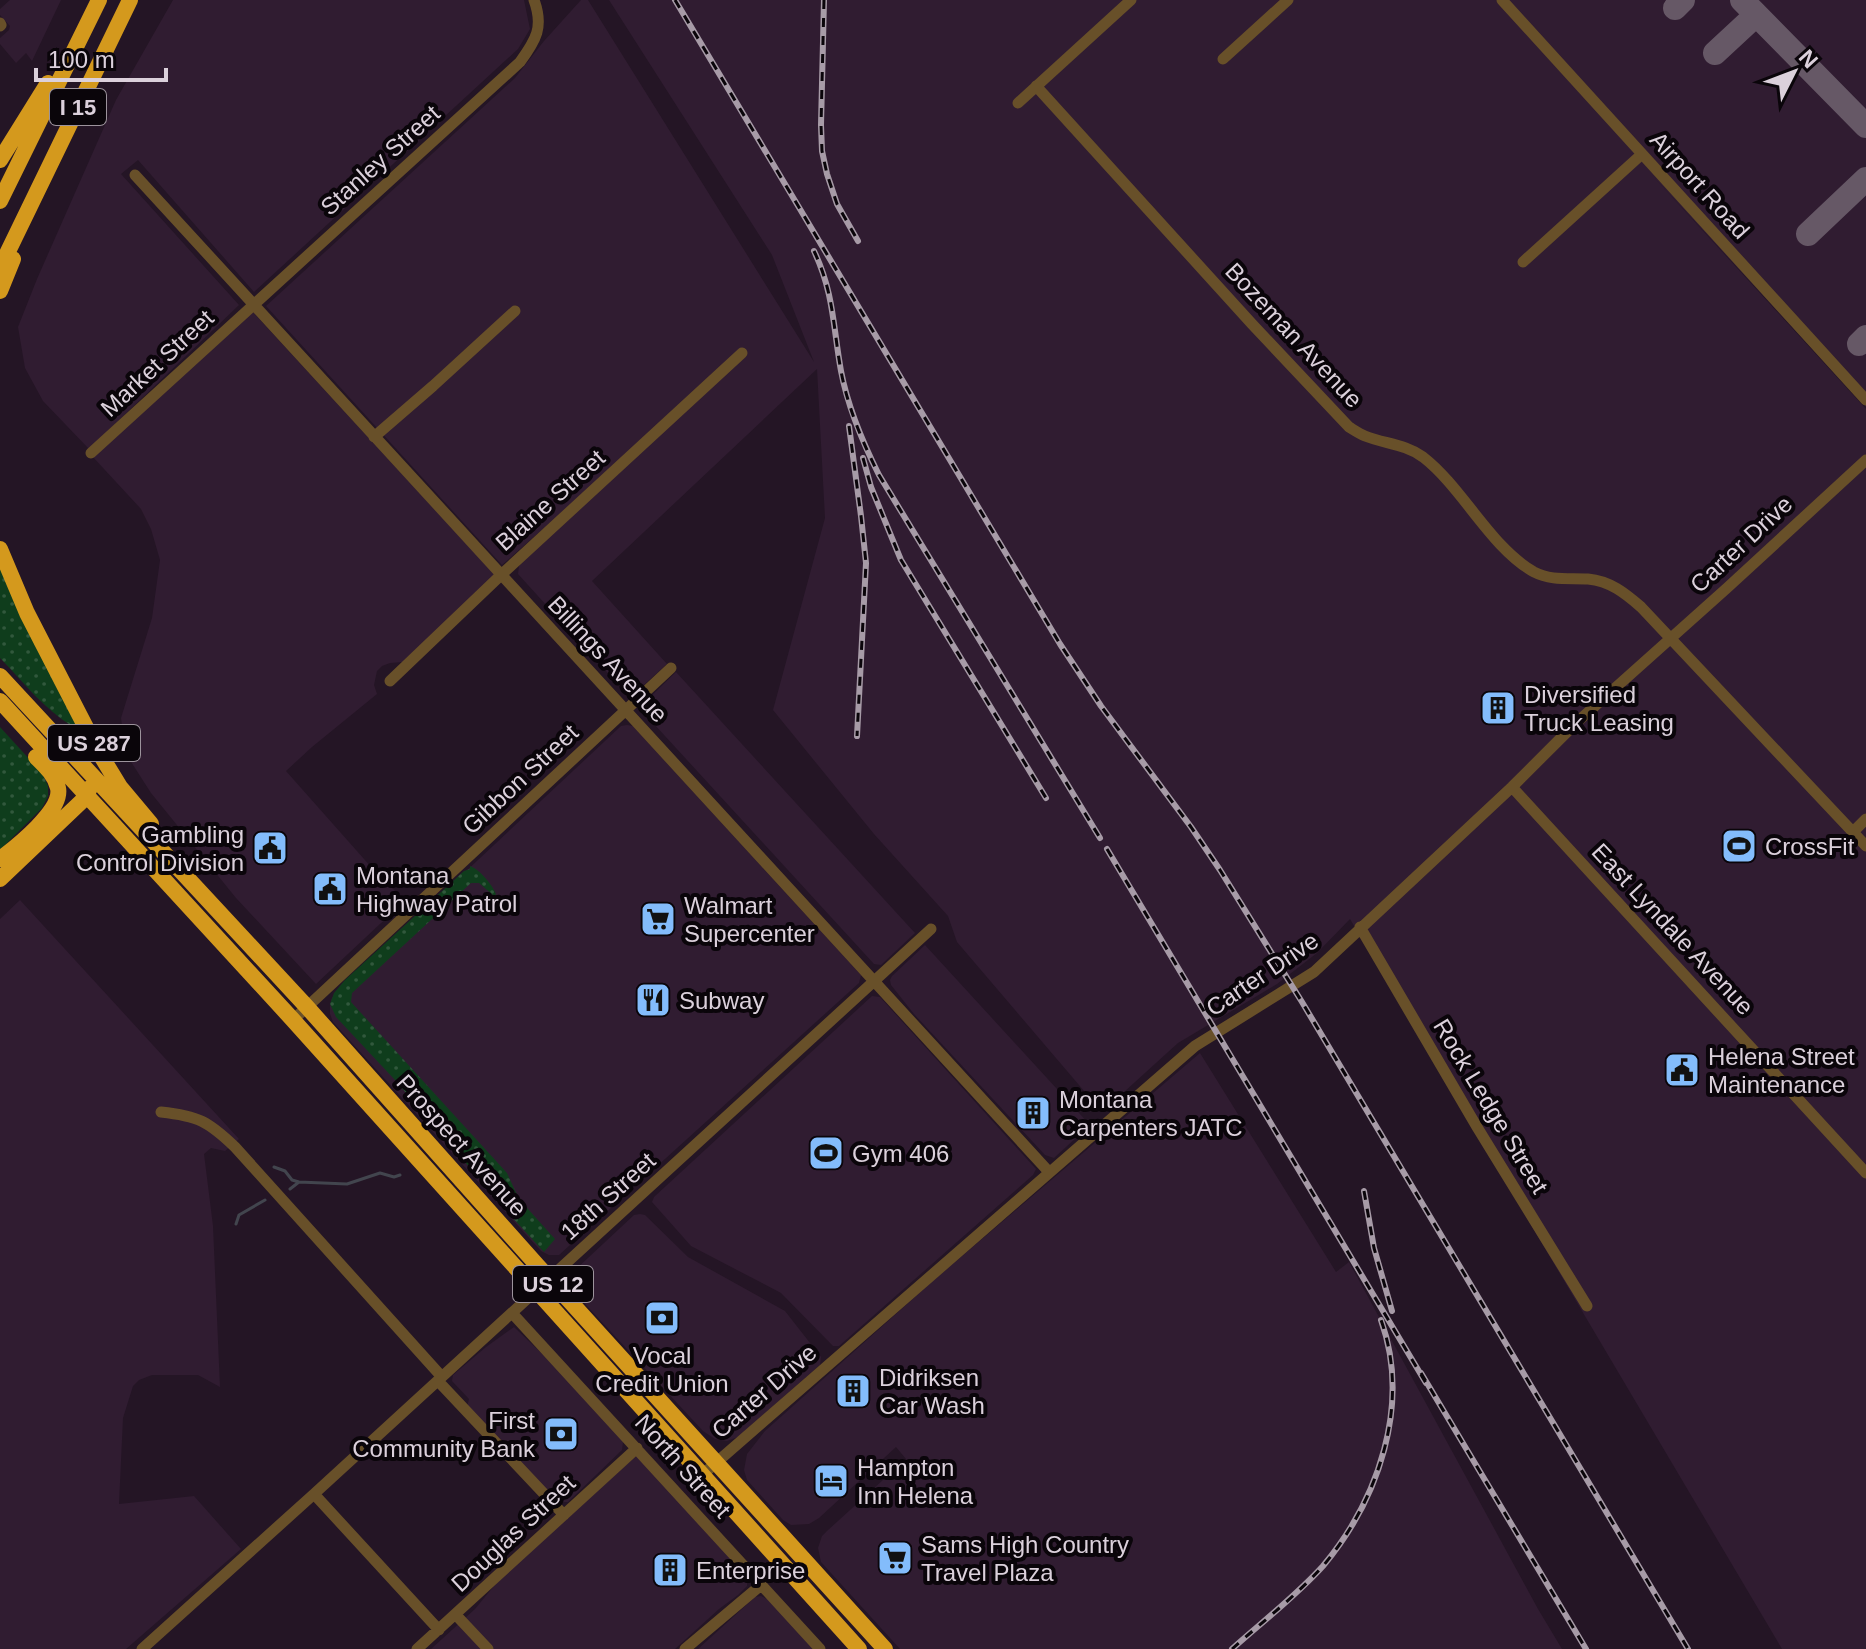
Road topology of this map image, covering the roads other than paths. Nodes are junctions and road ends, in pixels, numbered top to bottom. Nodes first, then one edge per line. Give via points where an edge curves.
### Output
1 (99, 0) edge
2 (130, 0) edge
3 (534, 0) edge
4 (1131, 0) edge
5 (1288, 0) edge
6 (1502, 0) edge
7 (72, 54) junction
8 (1223, 59) dead end
9 (1036, 86) junction
10 (1018, 103) dead end
11 (1642, 154) junction
12 (0, 160) edge
13 (135, 175) dead end
14 (0, 201) edge
15 (26, 214) junction
16 (1523, 262) dead end
17 (0, 268) edge
18 (0, 291) edge
19 (253, 305) junction
20 (515, 311) dead end
21 (742, 353) dead end
22 (1866, 400) edge
23 (374, 437) junction
24 (91, 453) dead end
25 (1866, 460) edge
26 (0, 549) edge
27 (501, 575) junction
28 (1671, 639) junction
29 (671, 668) dead end
30 (0, 676) edge
31 (390, 681) dead end
32 (0, 701) edge
33 (626, 711) junction
34 (0, 717) edge
35 (82, 765) junction
36 (1512, 787) junction
37 (87, 795) junction
38 (1866, 819) edge
39 (1853, 832) junction
40 (1866, 846) edge
41 (0, 859) edge
42 (0, 879) edge
43 (223, 917) junction
44 (1360, 927) junction
45 (931, 929) dead end
46 (875, 982) junction
47 (307, 1007) junction
48 (293, 1020) junction
49 (161, 1112) dead end
50 (1049, 1172) junction
51 (1866, 1173) edge
52 (543, 1285) junction
53 (1587, 1306) dead end
54 (512, 1313) junction
55 (440, 1379) junction
56 (637, 1448) junction
57 (716, 1463) junction
58 (702, 1475) junction
59 (314, 1494) junction
60 (564, 1515) junction
61 (761, 1585) junction
62 (456, 1615) junction
63 (439, 1630) junction
64 (142, 1649) edge
65 (417, 1649) edge
66 (488, 1649) edge
67 (685, 1649) edge
68 (820, 1649) edge
69 (859, 1649) edge
70 (885, 1649) edge

1 - 7 highway, I 15
2 - 15 highway, I 15
3 - 19 street, Stanley Street via 539,25 520,62
4 - 9 street
5 - 8 street
6 - 11 street, Airport Road
7 - 12 highway
7 - 14 highway, I 15
9 - 10 street
9 - 28 street, Bozeman Avenue via 1349,427 1423,457 1534,572 1622,590
11 - 16 street
11 - 22 street, Airport Road
13 - 19 street, Billings Avenue
15 - 17 highway, I 15
15 - 18 highway via 28,222
19 - 23 street, Billings Avenue
19 - 24 street, Market Street
20 - 23 street
21 - 27 street, Blaine Street
23 - 27 street, Billings Avenue
25 - 28 street, Carter Drive
26 - 43 highway, US 287 via 108,769
27 - 31 street, Blaine Street
27 - 33 street, Billings Avenue
28 - 36 street, Carter Drive
28 - 39 street, Bozeman Avenue
29 - 33 street, Gibbon Street
30 - 35 highway, Prospect Avenue
32 - 37 highway, Prospect Avenue / US 12
33 - 46 street, Billings Avenue
33 - 47 street, Gibbon Street
34 - 41 highway via 50,772 59,791 48,814
35 - 37 highway via 89,780
35 - 43 highway, Prospect Avenue / US 12
36 - 44 street, Carter Drive
36 - 51 street, East Lyndale Avenue
37 - 42 highway
37 - 48 highway, Prospect Avenue / US 12
38 - 39 street
39 - 40 street, Bozeman Avenue
43 - 47 highway, Prospect Avenue / US 12
44 - 50 street, Carter Drive via 1314,972 1195,1046
44 - 53 street, Rock Ledge Street
45 - 46 street, 18th Street
46 - 50 street, Billings Avenue
46 - 52 street, 18th Street
47 - 48 street, Gibbon Street
47 - 52 highway, Prospect Avenue / US 12
48 - 52 highway, Prospect Avenue / US 12
49 - 55 street via 200,1119 216,1128
50 - 57 street, Carter Drive
52 - 54 street, 18th Street
52 - 57 highway, Prospect Avenue / US 12
52 - 58 highway, Prospect Avenue / US 12
54 - 55 street, 18th Street
54 - 56 street, North Street
55 - 59 street, 18th Street
55 - 60 street
56 - 60 street, Douglas Street
56 - 61 street, North Street
57 - 58 street, Carter Drive
57 - 70 highway, Prospect Avenue / US 12
58 - 69 highway, Prospect Avenue / US 12
59 - 63 street
59 - 64 street, 18th Street
60 - 62 street, Douglas Street
61 - 67 street
61 - 68 street, North Street
62 - 63 street, Douglas Street
62 - 66 street
63 - 65 street, Douglas Street

